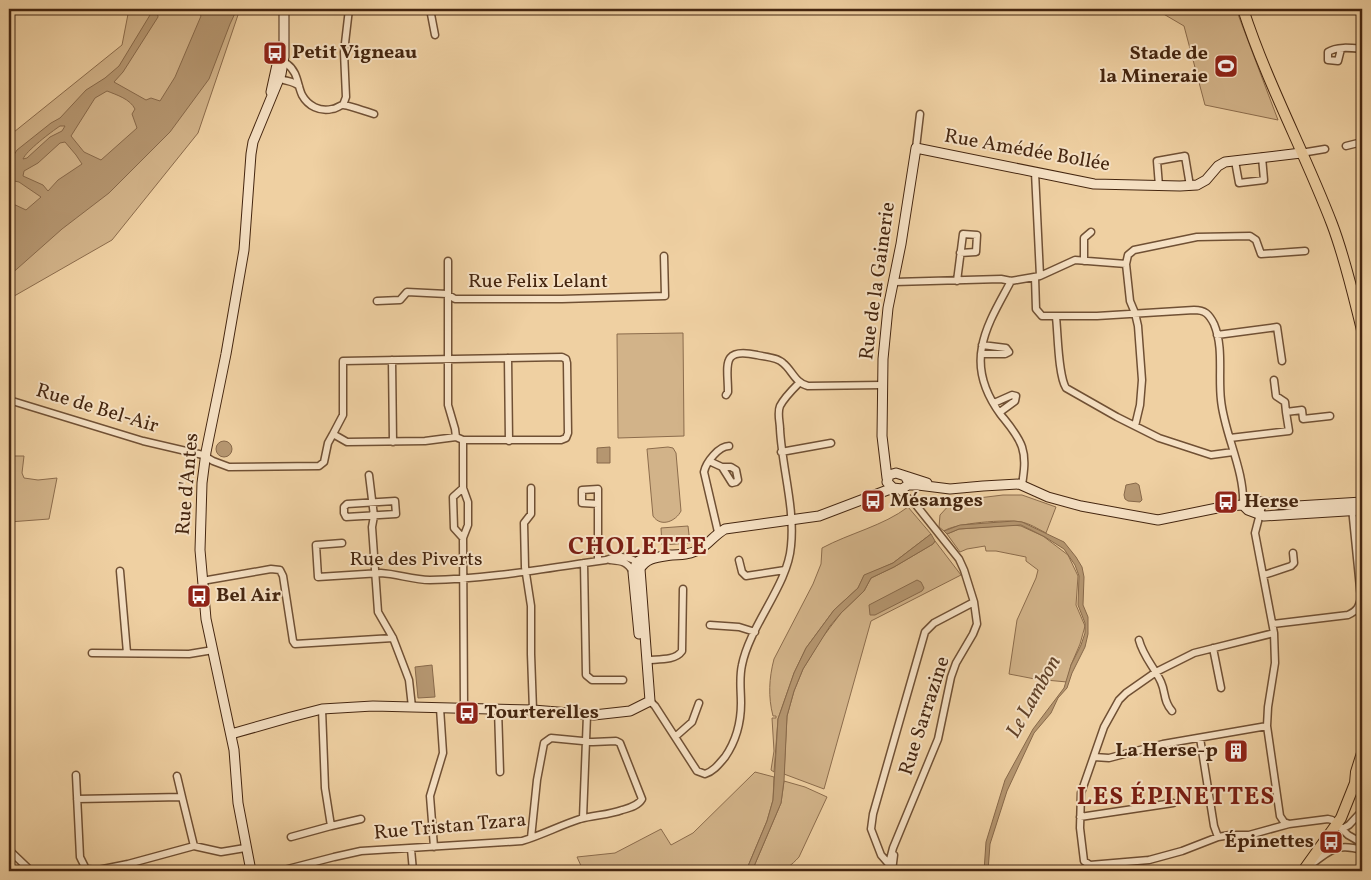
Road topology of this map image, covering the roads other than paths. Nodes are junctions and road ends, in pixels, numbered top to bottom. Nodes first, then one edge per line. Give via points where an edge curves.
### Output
1 (284, 9) edge
2 (349, 9) edge
3 (430, 9) edge
4 (1243, 9) edge
5 (435, 35) dead end
6 (283, 39) junction
7 (1341, 49) dead end
8 (1362, 49) edge
9 (283, 64) junction
10 (275, 70) junction
11 (280, 79) junction
12 (299, 86) junction
13 (269, 102) junction
14 (343, 105) junction
15 (374, 114) dead end
16 (920, 114) dead end
17 (1362, 142) edge
18 (1346, 146) dead end
19 (916, 148) junction
20 (1325, 149) dead end
21 (1302, 153) junction
22 (1262, 157) junction
23 (1236, 161) junction
24 (1035, 172) junction
25 (1159, 186) junction
26 (1190, 186) junction
27 (1090, 232) dead end
28 (1305, 251) dead end
29 (960, 253) dead end
30 (664, 256) dead end
31 (1084, 260) junction
32 (448, 261) dead end
33 (1126, 264) junction
34 (1038, 277) junction
35 (957, 281) junction
36 (1011, 281) junction
37 (894, 282) junction
38 (447, 294) junction
39 (378, 301) dead end
40 (1135, 313) junction
41 (1056, 317) junction
42 (1362, 330) edge
43 (1217, 335) junction
44 (982, 345) junction
45 (981, 354) junction
46 (508, 358) junction
47 (448, 359) junction
48 (392, 360) junction
49 (1282, 361) dead end
50 (1274, 380) dead end
51 (800, 383) junction
52 (882, 385) junction
53 (726, 395) dead end
54 (9, 400) edge
55 (994, 403) junction
56 (1000, 412) junction
57 (1286, 412) junction
58 (1330, 416) dead end
59 (1135, 426) junction
60 (333, 434) junction
61 (1230, 438) junction
62 (459, 439) junction
63 (509, 441) junction
64 (393, 442) junction
65 (831, 443) dead end
66 (729, 446) dead end
67 (781, 452) junction
68 (1233, 452) junction
69 (885, 453) junction
70 (205, 457) junction
71 (709, 461) junction
72 (722, 467) dead end
73 (369, 475) dead end
74 (887, 479) junction
75 (902, 483) junction
76 (1022, 485) junction
77 (463, 488) junction
78 (531, 488) dead end
79 (373, 502) junction
80 (1263, 502) junction
81 (1362, 502) edge
82 (854, 503) junction
83 (598, 504) dead end
84 (1243, 505) junction
85 (1352, 507) junction
86 (1362, 510) edge
87 (1260, 514) junction
88 (374, 516) junction
89 (791, 520) junction
90 (718, 532) junction
91 (463, 538) junction
92 (342, 543) dead end
93 (1293, 553) dead end
94 (739, 560) dead end
95 (598, 561) junction
96 (584, 563) junction
97 (636, 566) junction
98 (785, 570) junction
99 (120, 571) dead end
100 (526, 572) junction
101 (376, 574) junction
102 (1264, 575) junction
103 (463, 578) junction
104 (202, 581) junction
105 (683, 589) dead end
106 (974, 602) junction
107 (1273, 624) junction
108 (710, 625) dead end
109 (755, 632) junction
110 (1274, 633) junction
111 (393, 638) junction
112 (1139, 640) dead end
113 (1213, 648) junction
114 (213, 650) junction
115 (92, 653) dead end
116 (127, 653) junction
117 (647, 660) junction
118 (1156, 672) junction
119 (623, 680) dead end
120 (1221, 688) dead end
121 (649, 689) junction
122 (650, 702) junction
123 (699, 703) dead end
124 (412, 706) junction
125 (440, 708) junction
126 (464, 708) junction
127 (498, 709) junction
128 (322, 710) junction
129 (533, 710) junction
130 (1172, 711) dead end
131 (587, 715) junction
132 (1267, 726) junction
133 (231, 734) junction
134 (675, 737) junction
135 (1200, 738) junction
136 (586, 742) junction
137 (1362, 753) edge
138 (1094, 756) junction
139 (500, 772) dead end
140 (76, 775) dead end
141 (177, 776) dead end
142 (182, 797) junction
143 (77, 798) junction
144 (1173, 803) dead end
145 (1362, 811) edge
146 (1080, 817) junction
147 (583, 818) junction
148 (361, 819) dead end
149 (1289, 824) junction
150 (331, 826) junction
151 (1339, 826) junction
152 (291, 837) dead end
153 (1218, 837) junction
154 (531, 838) junction
155 (877, 840) junction
156 (1362, 843) edge
157 (194, 846) junction
158 (434, 847) junction
159 (245, 848) junction
160 (411, 849) junction
161 (9, 850) edge
162 (1362, 850) edge
163 (891, 862) edge
164 (128, 868) edge
165 (31, 871) edge
166 (251, 871) edge
167 (280, 871) edge
168 (413, 871) edge
169 (1303, 871) edge

1 - 6 street, Rue d'Antes
2 - 14 street
3 - 5 street
4 - 21 main road via 1260,58
6 - 9 street, Rue d'Antes
6 - 10 street, Rue d'Antes
7 - 8 street
9 - 10 street
9 - 11 street, Rue d'Antes
9 - 12 street via 294,70
10 - 11 street
10 - 13 street, Rue d'Antes
11 - 12 street
11 - 13 street, Rue d'Antes
12 - 14 street via 306,100 318,109 331,110
13 - 70 street, Rue d'Antes via 251,154 244,250
14 - 15 street
16 - 19 street, Rue de la Gainerie
17 - 18 street
19 - 24 street, Rue Amédée Bollée
19 - 37 street, Rue de la Gainerie
20 - 21 street
21 - 22 street, Rue Amédée Bollée
21 - 42 main road via 1332,224
22 - 23 street, Rue Amédée Bollée
22 - 23 street via 1264,180 1245,183 1239,183
23 - 26 street, Rue Amédée Bollée via 1221,164 1202,183
24 - 25 street, Rue Amédée Bollée via 1094,184
24 - 34 street
25 - 26 street, Rue Amédée Bollée
25 - 26 street via 1157,161 1185,156
27 - 31 street via 1084,238
28 - 33 street via 1261,254 1256,240 1250,236 1208,236 1140,248 1131,252
29 - 35 street
30 - 38 street, Rue Felix Lelant via 665,296 455,299
31 - 33 street
31 - 34 street via 1070,262
32 - 38 street
33 - 40 street via 1130,301
34 - 36 street
34 - 41 street via 1037,312 1042,316
35 - 36 street
35 - 37 street
36 - 44 street
37 - 52 street, Rue de la Gainerie via 888,308
38 - 39 street, Rue Felix Lelant via 407,292 400,300
38 - 47 street
40 - 41 street
40 - 43 street via 1202,310 1210,316
40 - 59 street via 1142,380
41 - 59 street via 1065,387
43 - 49 street via 1277,327
43 - 61 street via 1221,401
44 - 45 street
44 - 45 street via 1006,348 1009,352
45 - 55 street via 983,379
46 - 47 street
46 - 63 street
46 - 63 street via 566,359 568,433 561,440
47 - 48 street
47 - 62 street via 448,405
48 - 60 street via 343,360 343,415
48 - 64 street
50 - 57 street via 1276,396 1285,402
51 - 52 street via 808,386
51 - 53 street via 780,361 740,352 728,362
51 - 67 street via 779,409
52 - 69 street, Rue de la Gainerie
54 - 70 street, Rue de Bel-Air
55 - 56 street
55 - 56 street via 1016,396
56 - 76 street via 1022,447
57 - 58 street via 1302,410 1303,419
57 - 61 street via 1289,431
59 - 68 street via 1159,438 1211,455
60 - 64 street via 347,442
60 - 70 street, Rue de Bel-Air via 324,462 319,466 238,468
61 - 68 street
62 - 63 street
62 - 64 street
62 - 77 street
65 - 67 street
66 - 71 street via 722,447
67 - 89 street
68 - 84 street via 1242,486
69 - 74 street, Rue de la Gainerie
69 - 75 street, Rue de la Gainerie
70 - 104 street, Rue d'Antes via 200,517
71 - 72 street
71 - 90 street via 704,472
73 - 79 street
74 - 75 street via 891,474
74 - 82 street
75 - 76 street via 950,490
75 - 82 street
75 - 106 street, Rue Sarrazine via 958,559
76 - 84 street via 1064,502 1158,520
77 - 91 street via 468,502 468,525
77 - 91 street via 453,497 454,528
78 - 100 street via 531,514 524,523
79 - 88 street
79 - 88 street via 395,500 396,514
79 - 88 street via 347,504 344,513 346,517
80 - 84 street
80 - 85 street
80 - 87 street
81 - 85 street
82 - 89 street via 819,516
83 - 95 street
84 - 87 street
85 - 86 street
85 - 87 street via 1269,516
85 - 107 street via 1361,598 1359,607 1348,615
87 - 102 street via 1255,533
88 - 101 street
89 - 90 street
89 - 98 street via 791,546
90 - 97 street via 700,549 651,559
91 - 103 street
92 - 101 street, Rue des Piverts via 316,545 318,577
93 - 102 street via 1294,563 1291,566
94 - 98 street via 746,576
95 - 96 street, Rue des Piverts
95 - 97 street, Rue des Piverts via 620,556 629,558
96 - 100 street, Rue des Piverts
96 - 119 street via 586,675 592,680
97 - 117 street via 640,575
97 - 121 street via 642,659
98 - 109 street
99 - 116 street
100 - 103 street, Rue des Piverts
100 - 129 street via 531,606
101 - 103 street, Rue des Piverts via 421,580
101 - 111 street via 378,612
102 - 107 street
103 - 126 street
104 - 111 street via 280,570 295,644
104 - 114 street, Rue d'Antes
105 - 117 street via 682,651 673,658
106 - 155 street via 934,623 926,632 873,814 871,828
106 - 163 street, Rue Sarrazine via 977,624 956,663 938,739
107 - 110 street
108 - 109 street
109 - 134 street via 740,674 741,704 737,730 720,762 709,773 701,774
110 - 113 street
110 - 132 street via 1275,663
111 - 124 street via 409,680
112 - 118 street
113 - 118 street via 1185,657
113 - 120 street
114 - 116 street via 190,654
114 - 133 street, Rue d'Antes
115 - 116 street
117 - 121 street
118 - 130 street via 1166,704
118 - 138 street via 1119,700 1108,718
121 - 122 street
122 - 131 street via 630,711
122 - 134 street
123 - 134 street via 692,722
124 - 125 street
124 - 128 street
125 - 126 street
125 - 158 street via 443,753 430,796
126 - 127 street
127 - 129 street
127 - 139 street
128 - 133 street
128 - 150 street via 325,788
129 - 131 street
131 - 136 street
132 - 135 street
132 - 149 street via 1280,816
133 - 159 street, Rue d'Antes
135 - 138 street via 1109,758
135 - 153 street
136 - 147 street
136 - 147 street, Rue Tristan Tzara via 620,743 642,799 637,805 615,813
136 - 154 street via 551,738 544,743
137 - 151 main road
138 - 146 street via 1081,793
140 - 143 street
141 - 142 street
142 - 143 street
142 - 157 street
143 - 164 street via 80,858 86,869
144 - 146 street
145 - 151 street via 1349,825
146 - 153 street via 1083,859 1090,865 1149,860
147 - 154 street, Rue Tristan Tzara
148 - 150 street
149 - 151 street via 1330,819
149 - 153 street via 1249,835
150 - 152 street
151 - 156 street via 1348,836
151 - 169 main road
154 - 158 street, Rue Tristan Tzara
155 - 163 street
155 - 163 street via 881,855
157 - 159 street via 221,852
157 - 164 street
158 - 160 street, Rue Tristan Tzara
159 - 166 street, Rue d'Antes
160 - 167 street, Rue Tristan Tzara via 361,851
160 - 168 street
161 - 165 street
162 - 169 street via 1347,846 1335,848

